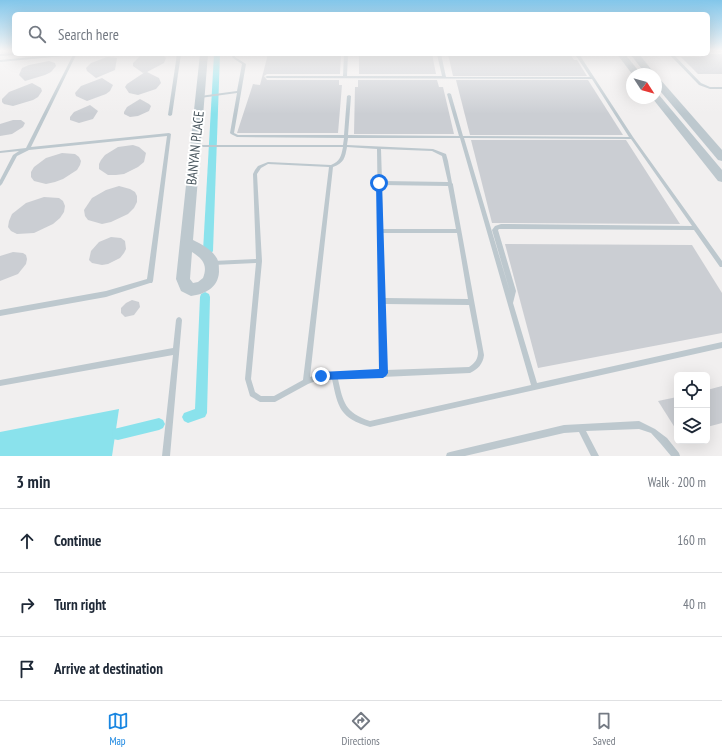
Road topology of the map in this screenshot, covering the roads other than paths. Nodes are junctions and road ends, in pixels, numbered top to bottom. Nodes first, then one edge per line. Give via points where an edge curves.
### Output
1 (66, 71) edge
2 (176, 71) edge
3 (204, 71) edge
4 (243, 71) edge
5 (345, 71) edge
6 (443, 71) edge
7 (589, 71) edge
8 (688, 71) edge
9 (267, 76) dead end
10 (345, 77) junction
11 (444, 77) junction
12 (593, 78) junction
13 (662, 87) edge
14 (722, 88) edge
15 (239, 92) junction
16 (449, 94) dead end
17 (349, 96) dead end
18 (204, 97) junction
19 (662, 104) edge
20 (170, 115) dead end
21 (346, 136) junction
22 (460, 137) junction
23 (632, 138) junction
24 (200, 146) junction
25 (344, 146) junction
26 (379, 148) junction
27 (28, 149) junction
28 (0, 152) edge
29 (722, 157) edge
30 (331, 166) junction
31 (722, 178) edge
32 (379, 183) junction
33 (0, 184) edge
34 (451, 184) junction
35 (696, 228) junction
36 (380, 231) junction
37 (459, 231) junction
38 (186, 242) junction
39 (259, 261) junction
40 (212, 263) junction
41 (722, 265) edge
42 (382, 301) junction
43 (472, 302) junction
44 (511, 305) junction
45 (0, 313) edge
46 (179, 320) dead end
47 (722, 345) edge
48 (176, 351) junction
49 (383, 373) junction
50 (334, 375) junction
51 (306, 382) junction
52 (0, 383) edge
53 (535, 387) junction
54 (580, 428) junction
55 (166, 456) edge
56 (450, 456) edge
57 (595, 456) edge
58 (676, 456) edge

1 - 27 lane
2 - 20 lane
3 - 18 street, BANYAN PLACE
4 - 15 lane
5 - 10 lane
6 - 11 lane
7 - 12 lane
8 - 14 lane via 700,84 710,88
9 - 10 lane
10 - 11 lane
11 - 12 lane
12 - 23 lane
13 - 29 street
15 - 18 lane
15 - 21 lane via 232,133 234,135
16 - 22 lane
17 - 21 lane
18 - 24 street, BANYAN PLACE
19 - 31 street
21 - 22 lane
21 - 25 lane
22 - 23 lane
22 - 44 lane
23 - 35 lane
24 - 25 lane
24 - 38 street, BANYAN PLACE
25 - 26 lane
25 - 30 lane via 340,161
26 - 32 lane
26 - 34 lane via 440,152 446,160
27 - 28 lane
27 - 33 lane via 15,155
27 - 45 lane via 170,134 150,281 106,294
30 - 39 lane via 268,163 257,169 255,174
30 - 51 lane
32 - 34 lane
32 - 36 lane
34 - 37 lane
35 - 41 lane
35 - 44 lane via 497,227 495,230 513,291
36 - 37 lane
36 - 42 lane
37 - 43 lane
38 - 40 street via 210,258
38 - 40 street, BANYAN PLACE via 183,278 187,288 199,289 209,282 212,278
39 - 40 lane
39 - 51 lane via 248,379 252,394 260,399 275,399
42 - 43 lane
42 - 49 lane
43 - 49 lane via 482,359 477,365 470,370
44 - 53 lane
46 - 48 lane
47 - 53 lane
48 - 52 lane
48 - 55 lane
49 - 50 lane
50 - 51 lane via 321,376
50 - 53 lane via 340,402 348,415 356,421 370,424
54 - 56 lane via 564,429
54 - 57 lane
54 - 58 lane via 639,425 653,431

